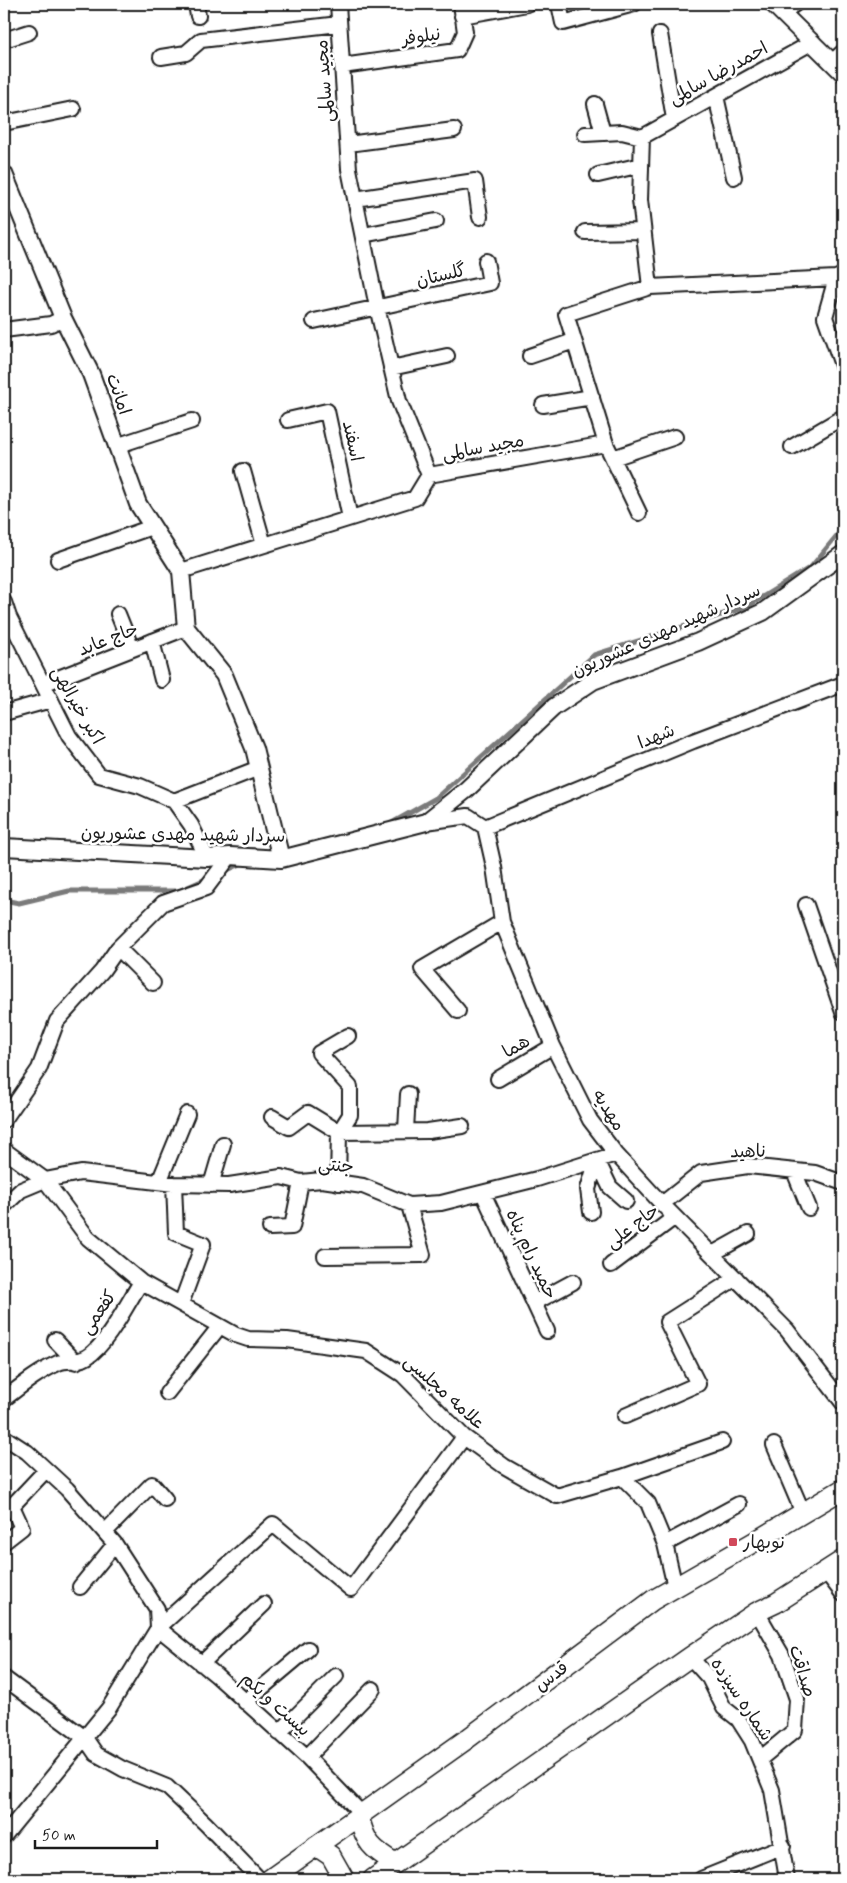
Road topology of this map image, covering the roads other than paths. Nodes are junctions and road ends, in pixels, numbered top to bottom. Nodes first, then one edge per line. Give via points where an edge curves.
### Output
1 (338, 4) edge
2 (527, 4) edge
3 (559, 4) edge
4 (634, 4) edge
5 (784, 7) edge
6 (462, 10) edge
7 (339, 24) junction
8 (29, 32) dead end
9 (660, 34) dead end
10 (4, 40) edge
11 (813, 42) junction
12 (161, 57) dead end
13 (840, 62) edge
14 (342, 66) junction
15 (716, 96) junction
16 (595, 104) dead end
17 (73, 108) dead end
18 (674, 119) junction
19 (4, 123) edge
20 (454, 130) dead end
21 (603, 133) junction
22 (585, 134) dead end
23 (642, 137) junction
24 (348, 144) junction
25 (641, 165) junction
26 (4, 174) edge
27 (598, 175) dead end
28 (734, 177) dead end
29 (355, 199) junction
30 (480, 217) dead end
31 (436, 221) dead end
32 (643, 230) junction
33 (585, 232) dead end
34 (363, 235) junction
35 (486, 261) dead end
36 (840, 277) edge
37 (650, 287) junction
38 (377, 307) junction
39 (63, 318) junction
40 (314, 321) dead end
41 (4, 330) edge
42 (574, 341) junction
43 (448, 356) dead end
44 (530, 356) dead end
45 (391, 368) junction
46 (843, 368) edge
47 (592, 397) junction
48 (543, 405) dead end
49 (843, 417) edge
50 (288, 420) dead end
51 (192, 421) dead end
52 (674, 437) dead end
53 (606, 444) junction
54 (116, 446) junction
55 (792, 447) dead end
56 (613, 458) junction
57 (243, 471) dead end
58 (429, 475) junction
59 (639, 513) dead end
60 (350, 518) junction
61 (152, 527) junction
62 (264, 545) junction
63 (843, 554) edge
64 (58, 560) dead end
65 (181, 571) junction
66 (4, 602) edge
67 (118, 614) dead end
68 (186, 628) junction
69 (152, 641) junction
70 (132, 649) junction
71 (162, 680) dead end
72 (43, 684) junction
73 (843, 684) edge
74 (51, 700) junction
75 (4, 713) edge
76 (259, 768) junction
77 (174, 801) junction
78 (426, 822) junction
79 (485, 827) junction
80 (4, 847) edge
81 (230, 856) junction
82 (207, 858) junction
83 (281, 859) junction
84 (806, 905) dead end
85 (502, 922) junction
86 (118, 948) junction
87 (153, 983) dead end
88 (458, 1011) dead end
89 (843, 1012) edge
90 (348, 1036) dead end
91 (553, 1046) junction
92 (498, 1079) dead end
93 (408, 1094) dead end
94 (186, 1114) dead end
95 (272, 1117) dead end
96 (4, 1120) edge
97 (462, 1126) dead end
98 (406, 1130) junction
99 (340, 1132) junction
100 (223, 1144) dead end
101 (4, 1150) edge
102 (616, 1154) junction
103 (598, 1160) junction
104 (794, 1171) junction
105 (45, 1180) junction
106 (159, 1182) junction
107 (301, 1182) junction
108 (338, 1183) junction
109 (843, 1183) edge
110 (174, 1184) junction
111 (211, 1185) junction
112 (483, 1193) junction
113 (626, 1201) dead end
114 (662, 1204) junction
115 (408, 1205) junction
116 (4, 1206) edge
117 (808, 1208) dead end
118 (591, 1212) dead end
119 (675, 1217) junction
120 (270, 1228) dead end
121 (748, 1234) dead end
122 (712, 1254) junction
123 (325, 1256) dead end
124 (611, 1265) dead end
125 (736, 1278) junction
126 (141, 1282) junction
127 (573, 1282) dead end
128 (534, 1303) junction
129 (182, 1304) junction
130 (220, 1326) junction
131 (547, 1331) dead end
132 (56, 1340) dead end
133 (76, 1362) junction
134 (167, 1394) dead end
135 (4, 1399) edge
136 (843, 1403) edge
137 (625, 1416) dead end
138 (4, 1437) edge
139 (464, 1437) junction
140 (722, 1442) dead end
141 (774, 1445) dead end
142 (46, 1470) junction
143 (622, 1477) junction
144 (843, 1489) edge
145 (165, 1499) dead end
146 (739, 1504) dead end
147 (803, 1513) junction
148 (105, 1532) junction
149 (4, 1542) edge
150 (116, 1544) junction
151 (665, 1544) junction
152 (843, 1560) edge
153 (826, 1572) junction
154 (80, 1587) dead end
155 (675, 1587) junction
156 (843, 1594) edge
157 (264, 1604) dead end
158 (757, 1612) junction
159 (158, 1628) junction
160 (308, 1649) dead end
161 (690, 1657) junction
162 (202, 1664) junction
163 (336, 1676) dead end
164 (4, 1678) edge
165 (373, 1689) dead end
166 (245, 1702) junction
167 (279, 1733) junction
168 (85, 1738) junction
169 (307, 1757) junction
170 (760, 1758) junction
171 (361, 1815) junction
172 (4, 1836) edge
173 (316, 1846) junction
174 (783, 1846) junction
175 (395, 1863) junction
176 (259, 1879) edge
177 (270, 1879) edge
178 (344, 1879) edge
179 (373, 1879) edge
180 (701, 1879) edge
181 (787, 1879) edge

1 - 7 street, مجید سالمی
2 - 6 street
3 - 4 street via 563,23
5 - 11 street
6 - 14 street, نیلوفر via 465,32 457,50
7 - 12 street via 201,40 186,53
7 - 14 street, مجید سالمی
8 - 10 street
9 - 18 street
11 - 13 street
11 - 15 street, احمدرضا سالمی
14 - 24 street, مجید سالمی
15 - 18 street, احمدرضا سالمی
15 - 28 street
16 - 21 street
17 - 19 street
18 - 23 street, احمدرضا سالمی
20 - 24 street
21 - 22 street
21 - 23 street via 622,132
23 - 25 street
24 - 29 street, مجید سالمی
25 - 27 street
25 - 32 street
26 - 39 street, امانت
29 - 30 street via 475,181
29 - 34 street, مجید سالمی
31 - 34 street
32 - 33 street
32 - 37 street
34 - 38 street, مجید سالمی
35 - 38 street, گلستان via 490,283
36 - 37 street
36 - 46 street via 825,317
37 - 42 street via 566,314
38 - 40 street
38 - 45 street, مجید سالمی
39 - 41 street via 51,324
39 - 54 street, امانت via 91,374
42 - 44 street
42 - 47 street
43 - 45 street
45 - 58 street, مجید سالمی via 399,401
47 - 48 street
47 - 53 street
49 - 55 street
50 - 60 street, اسفند via 327,411
51 - 54 street
52 - 56 street
53 - 56 street
53 - 58 street, مجید سالمی
54 - 61 street, امانت via 138,504
56 - 59 street
57 - 62 street
58 - 60 street via 416,498
60 - 62 street
61 - 64 street
61 - 65 street, امانت
62 - 65 street
63 - 78 street, سردار شهید مهدی عشوریون via 763,612 698,642 593,681 554,707 466,790
65 - 68 street, امانت
66 - 72 street, اکبر خیرالهی
67 - 70 street
68 - 69 street, حاج عابد
68 - 76 street via 224,675
69 - 70 street, حاج عابد
69 - 71 street
70 - 72 street, حاج عابد
72 - 74 street, اکبر خیرالهی
73 - 79 street, شهدا via 692,741
74 - 75 street
74 - 77 street, اکبر خیرالهی via 69,736 99,775 140,786
76 - 77 street
76 - 83 street
77 - 82 street via 191,825
78 - 79 street via 468,816
78 - 83 street, سردار شهید مهدی عشوریون
79 - 85 street, مهدیه
80 - 82 street, سردار شهید مهدی عشوریون
81 - 82 street, سردار شهید مهدی عشوریون
81 - 83 street, سردار شهید مهدی عشوریون
81 - 86 street via 206,888 163,903
84 - 89 street
85 - 88 street via 422,969
85 - 91 street, مهدیه
86 - 87 street
86 - 96 street via 57,1021 39,1069
90 - 99 street via 319,1053 350,1087 350,1115
91 - 92 street, هما
91 - 102 street, مهدیه via 590,1120
93 - 98 street
94 - 106 street
95 - 99 street via 289,1127 308,1113
97 - 98 street via 428,1131
98 - 99 street
99 - 108 street
100 - 111 street
101 - 105 street, علامه مجلسی
102 - 103 street, جنتی
102 - 114 street, مهدیه
103 - 112 street, جنتی
103 - 113 street via 610,1187
103 - 118 street via 588,1189
104 - 109 street, ناهید via 814,1173
104 - 114 street, ناهید via 748,1166 701,1173
104 - 117 street
105 - 106 street, جنتی via 81,1173
105 - 116 street, جنتی via 21,1190
105 - 126 street, علامه مجلسی via 88,1238
106 - 110 street, جنتی
107 - 108 street, جنتی via 322,1180
107 - 111 street, جنتی via 281,1177
107 - 120 street via 292,1227
108 - 115 street, جنتی via 363,1186
110 - 111 street, جنتی
110 - 129 street via 176,1233 202,1244
112 - 115 street, جنتی via 442,1203
112 - 128 street, حمید رام پناه
114 - 119 street, مهدیه
115 - 123 street via 424,1255
119 - 122 street, مهدیه
119 - 124 street, حاج علی
121 - 122 street
122 - 125 street, مهدیه
125 - 136 street, مهدیه via 787,1330
125 - 137 street via 667,1322 698,1384
126 - 129 street, علامه مجلسی
126 - 133 street, کفعمی via 102,1343
127 - 128 street
128 - 131 street, حمید رام پناه
129 - 130 street, علامه مجلسی
130 - 134 street
130 - 139 street, علامه مجلسی via 248,1339 287,1340 366,1352 403,1375
132 - 133 street
133 - 135 street, کفعمی via 60,1362
138 - 142 street
139 - 143 street, علامه مجلسی via 504,1466 557,1496
139 - 159 street via 351,1589 274,1524
140 - 143 street, علامه مجلسی
141 - 147 street
142 - 148 street
142 - 149 street via 12,1506 22,1528
143 - 151 street via 648,1503
144 - 147 main road, قدس
145 - 148 street via 152,1484
146 - 151 street
147 - 155 main road, قدس
148 - 150 street
150 - 154 street
150 - 159 street via 157,1609
151 - 155 street
152 - 153 main road
153 - 156 street
153 - 158 main road via 776,1604
155 - 171 main road, قدس
157 - 162 street
158 - 161 main road
158 - 170 street, صداقت via 782,1655 797,1699 795,1730
159 - 162 street, بیست و یکم
159 - 168 street via 110,1708
160 - 166 street
161 - 170 street, شماره سیزده via 709,1678 724,1708 738,1719
161 - 175 main road
162 - 166 street, بیست و یکم
163 - 167 street
164 - 168 street
165 - 169 street
166 - 167 street, بیست و یکم
167 - 169 street, بیست و یکم
168 - 172 street
168 - 176 street via 96,1754 167,1787
169 - 171 street, بیست و یکم
170 - 174 street, شماره سیزده via 772,1790
171 - 173 main road, قدس
171 - 175 main road via 362,1830 369,1845
173 - 177 main road, قدس
173 - 178 main road via 331,1856
174 - 180 street
174 - 181 street, شماره سیزده
175 - 179 main road

